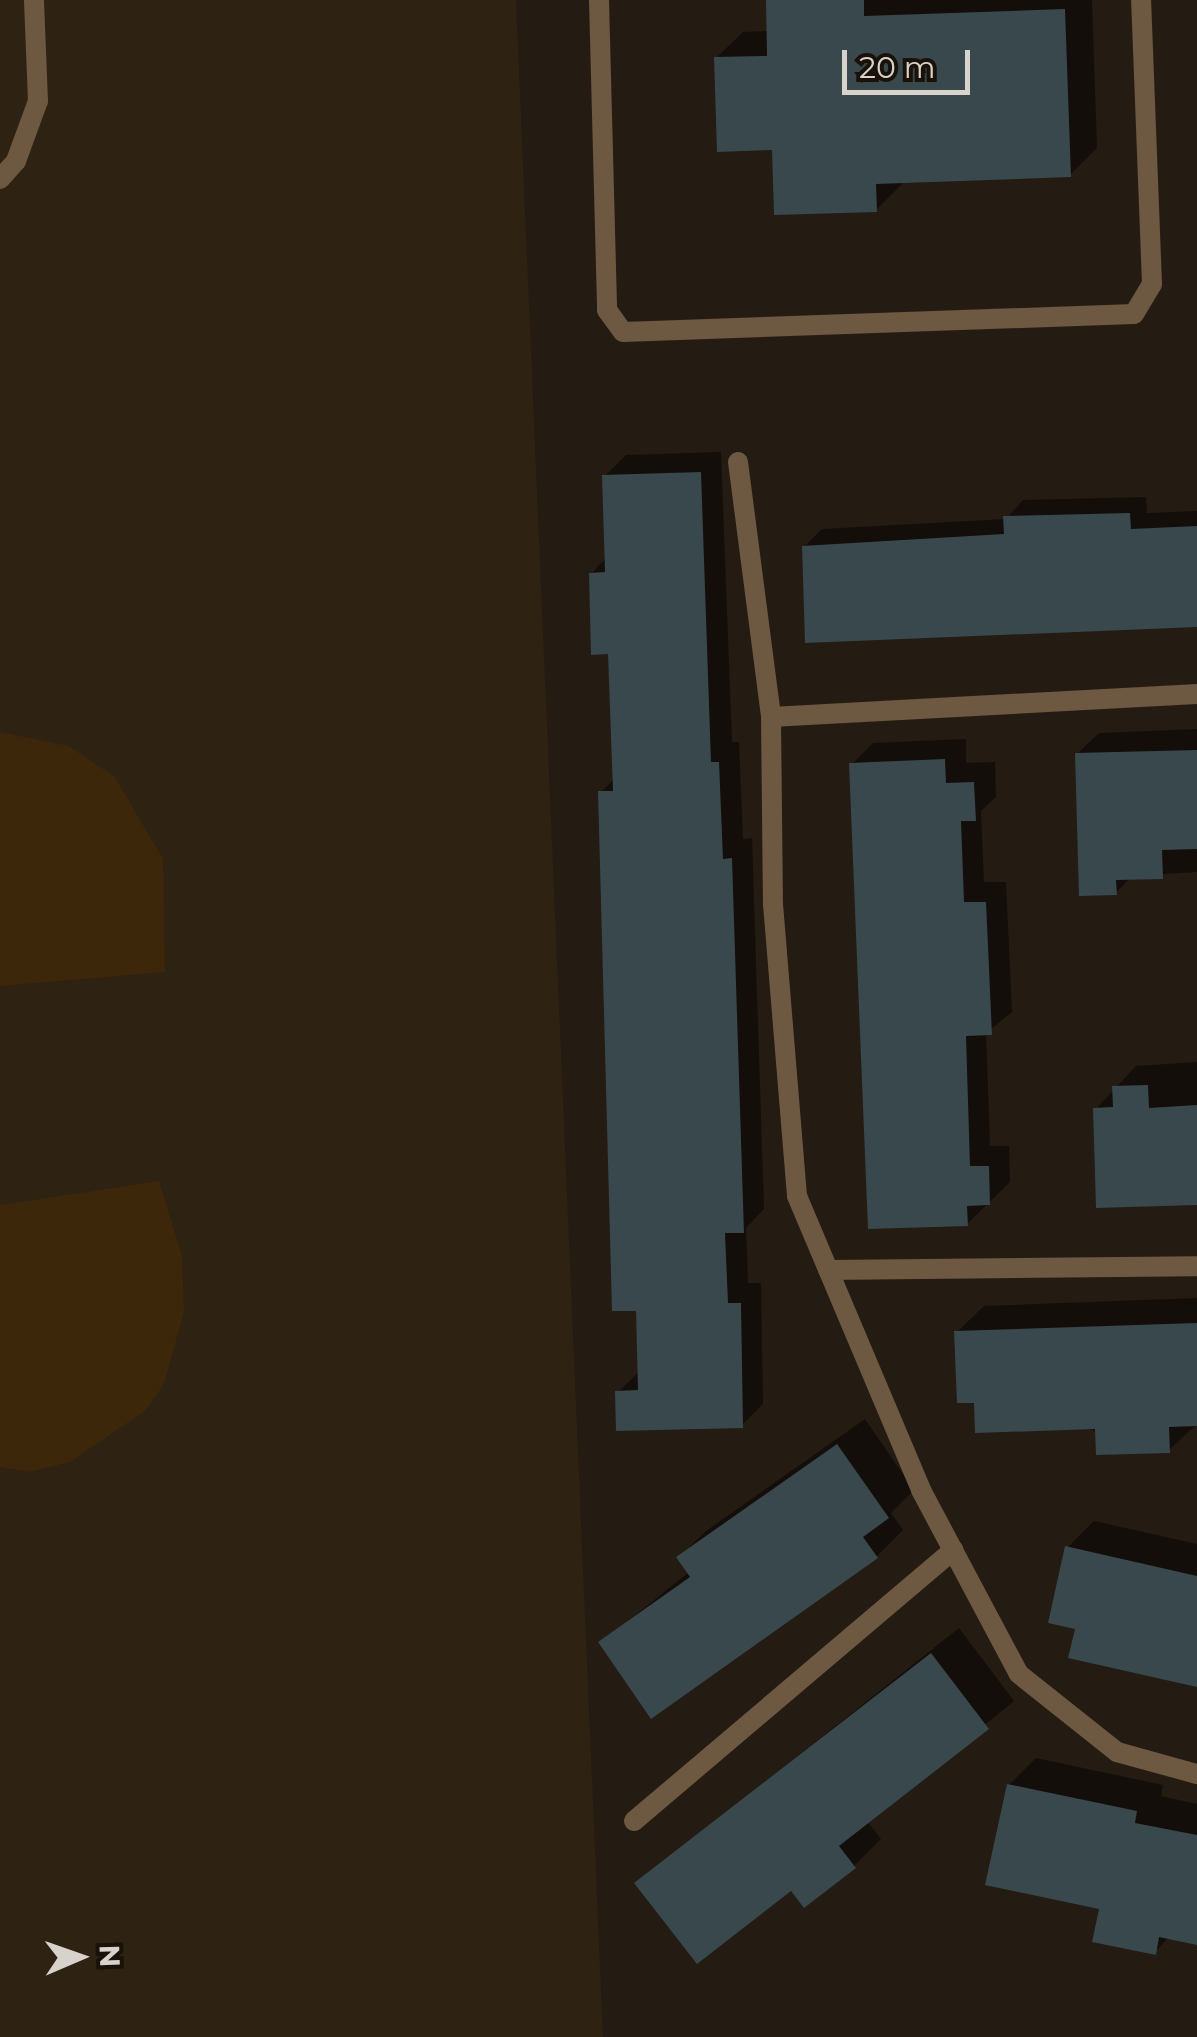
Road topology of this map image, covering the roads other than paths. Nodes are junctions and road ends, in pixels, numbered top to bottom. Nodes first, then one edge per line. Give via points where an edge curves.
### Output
1 (34, 0) edge
2 (599, 0) edge
3 (1141, 0) edge
4 (0, 180) edge
5 (738, 462) dead end
6 (1197, 694) edge
7 (771, 717) junction
8 (1197, 1266) edge
9 (828, 1270) junction
10 (953, 1550) junction
11 (1197, 1774) edge
12 (634, 1821) dead end

1 - 4 lane via 38,101 16,161
2 - 3 lane via 607,310 623,332 1134,314 1152,284
5 - 7 lane
6 - 7 lane
7 - 9 lane via 773,904 797,1196
8 - 9 lane
9 - 10 lane
10 - 11 lane via 1019,1674 1117,1752
10 - 12 lane

